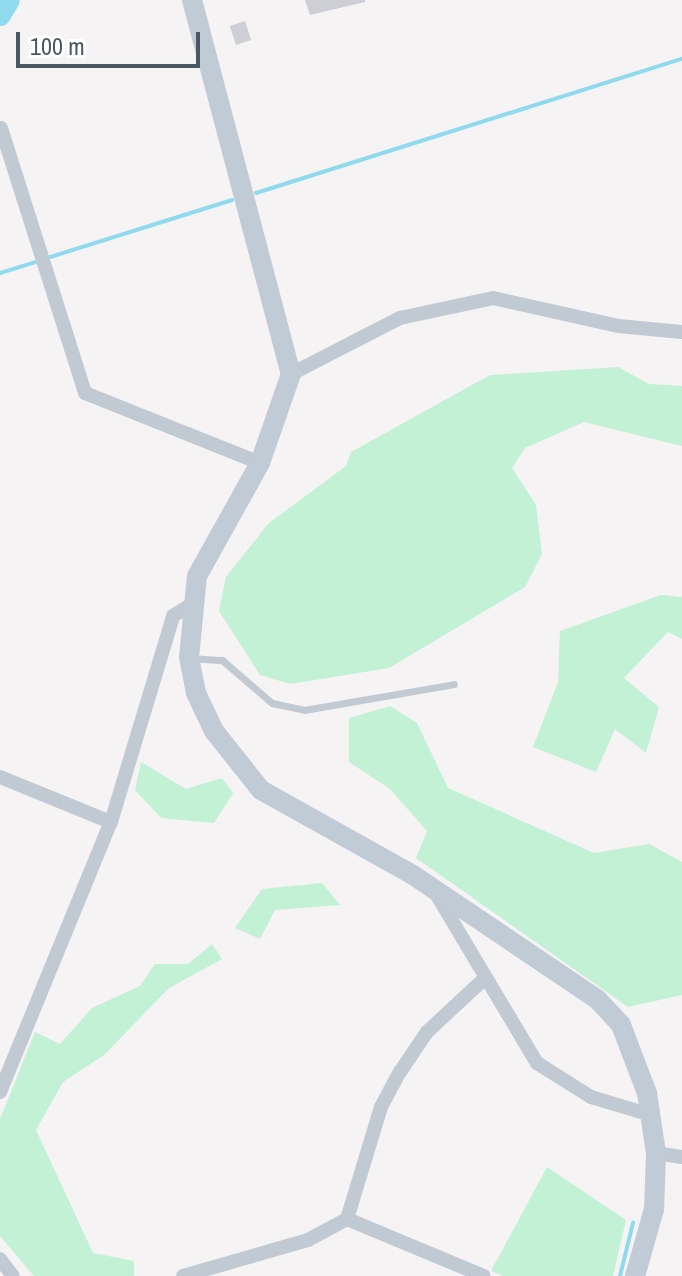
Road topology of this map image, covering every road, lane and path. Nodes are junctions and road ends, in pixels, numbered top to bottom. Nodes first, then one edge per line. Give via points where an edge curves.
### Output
1 (192, 0) edge
2 (1, 128) edge
3 (682, 332) edge
4 (291, 374) junction
5 (260, 463) junction
6 (192, 604) junction
7 (189, 657) junction
8 (454, 684) dead end
9 (0, 777) edge
10 (111, 822) junction
11 (432, 887) junction
12 (484, 979) junction
13 (0, 1092) edge
14 (651, 1115) junction
15 (656, 1153) junction
16 (682, 1157) edge
17 (347, 1219) junction
18 (0, 1259) edge
19 (13, 1276) edge
20 (183, 1276) edge
21 (484, 1276) edge
22 (635, 1276) edge

1 - 4 street
2 - 5 street via 85,393
3 - 4 street via 618,326 493,298 400,318
4 - 5 street
5 - 6 street via 197,576
6 - 7 street
6 - 10 street via 173,616
7 - 8 lane via 222,660 272,703 304,710
7 - 11 street via 214,731 261,790
9 - 10 street
10 - 13 street
11 - 12 street
11 - 14 street via 598,1000 621,1025 637,1056
12 - 14 street via 537,1063 557,1079
12 - 17 street via 427,1032 400,1072 381,1107
14 - 15 street
15 - 16 street
15 - 22 street via 654,1209
17 - 20 street via 308,1240
17 - 21 street
18 - 19 street

